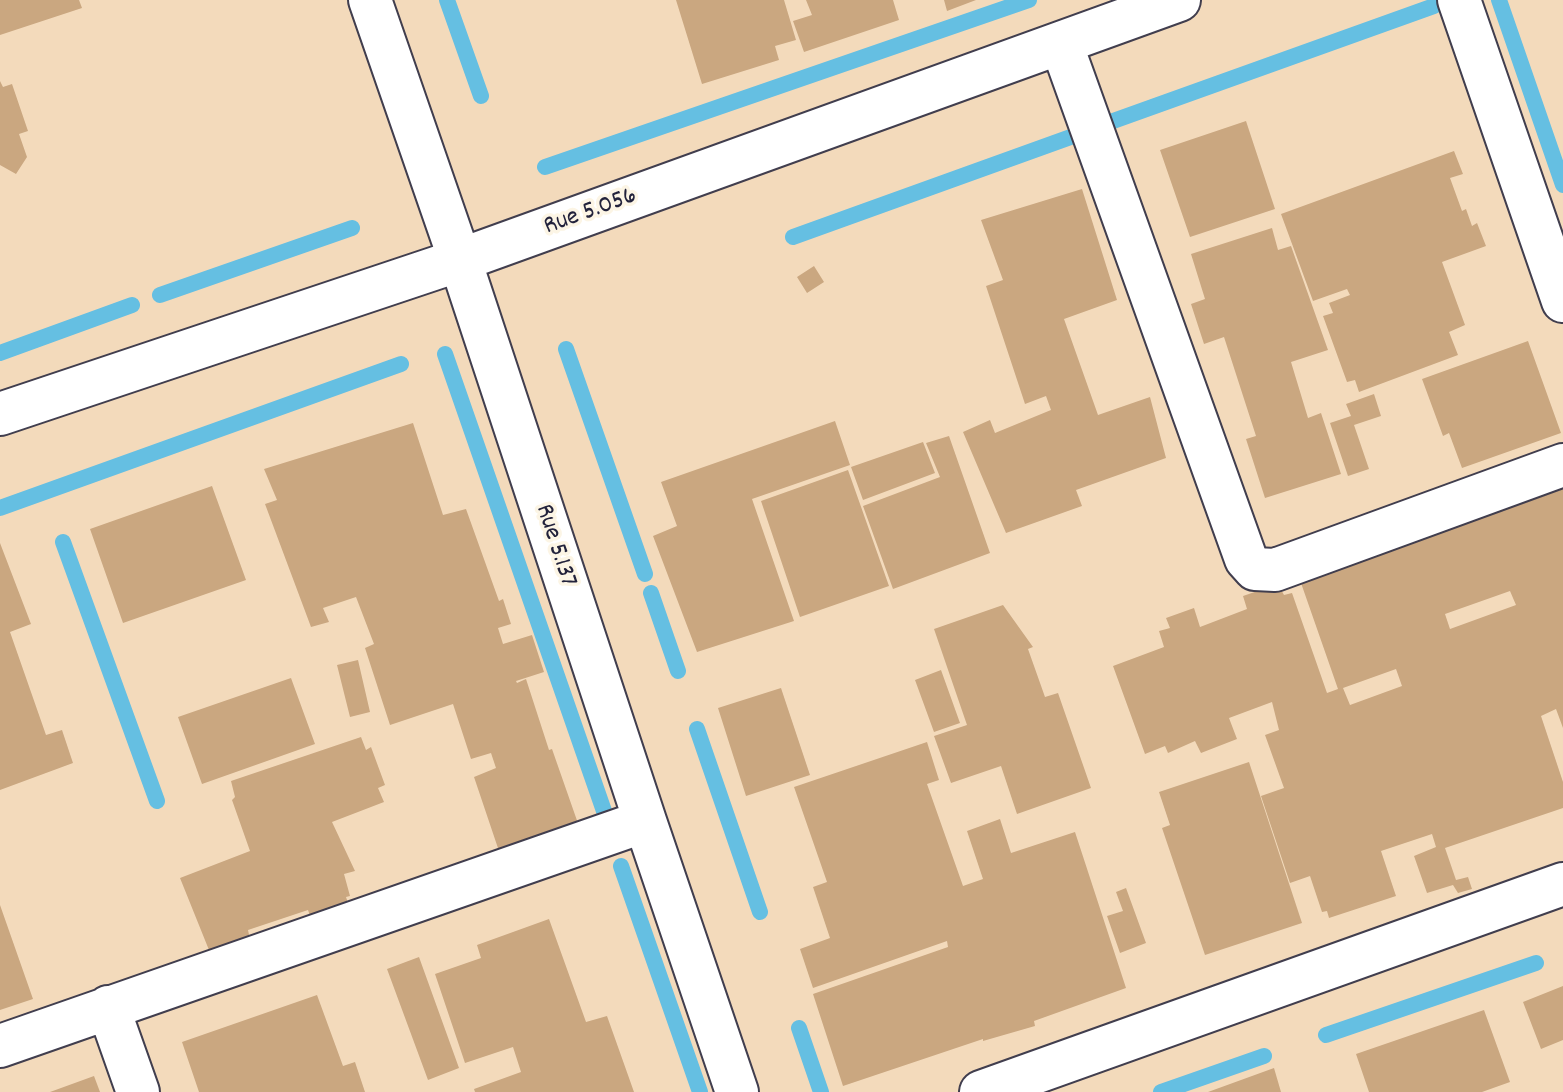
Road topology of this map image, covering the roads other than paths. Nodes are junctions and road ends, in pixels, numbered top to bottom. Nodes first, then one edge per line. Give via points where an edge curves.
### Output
1 (370, 0) edge
2 (1179, 0) edge
3 (1459, 0) edge
4 (1061, 43) junction
5 (460, 260) junction
6 (1563, 301) edge
7 (0, 414) edge
8 (1563, 465) edge
9 (645, 821) junction
10 (1563, 884) edge
11 (108, 1007) junction
12 (0, 1046) edge
13 (138, 1092) edge
14 (737, 1092) edge
15 (981, 1092) edge

1 - 5 street, Rue 5.137
2 - 4 street, Rue 5.056
3 - 6 street
4 - 5 street, Rue 5.056
4 - 8 street via 1246,559 1255,569 1275,570
5 - 7 street, Rue 5.056
5 - 9 street, Rue 5.137
9 - 11 street
9 - 14 street, Rue 5.137
10 - 15 street
11 - 12 street
11 - 13 street

